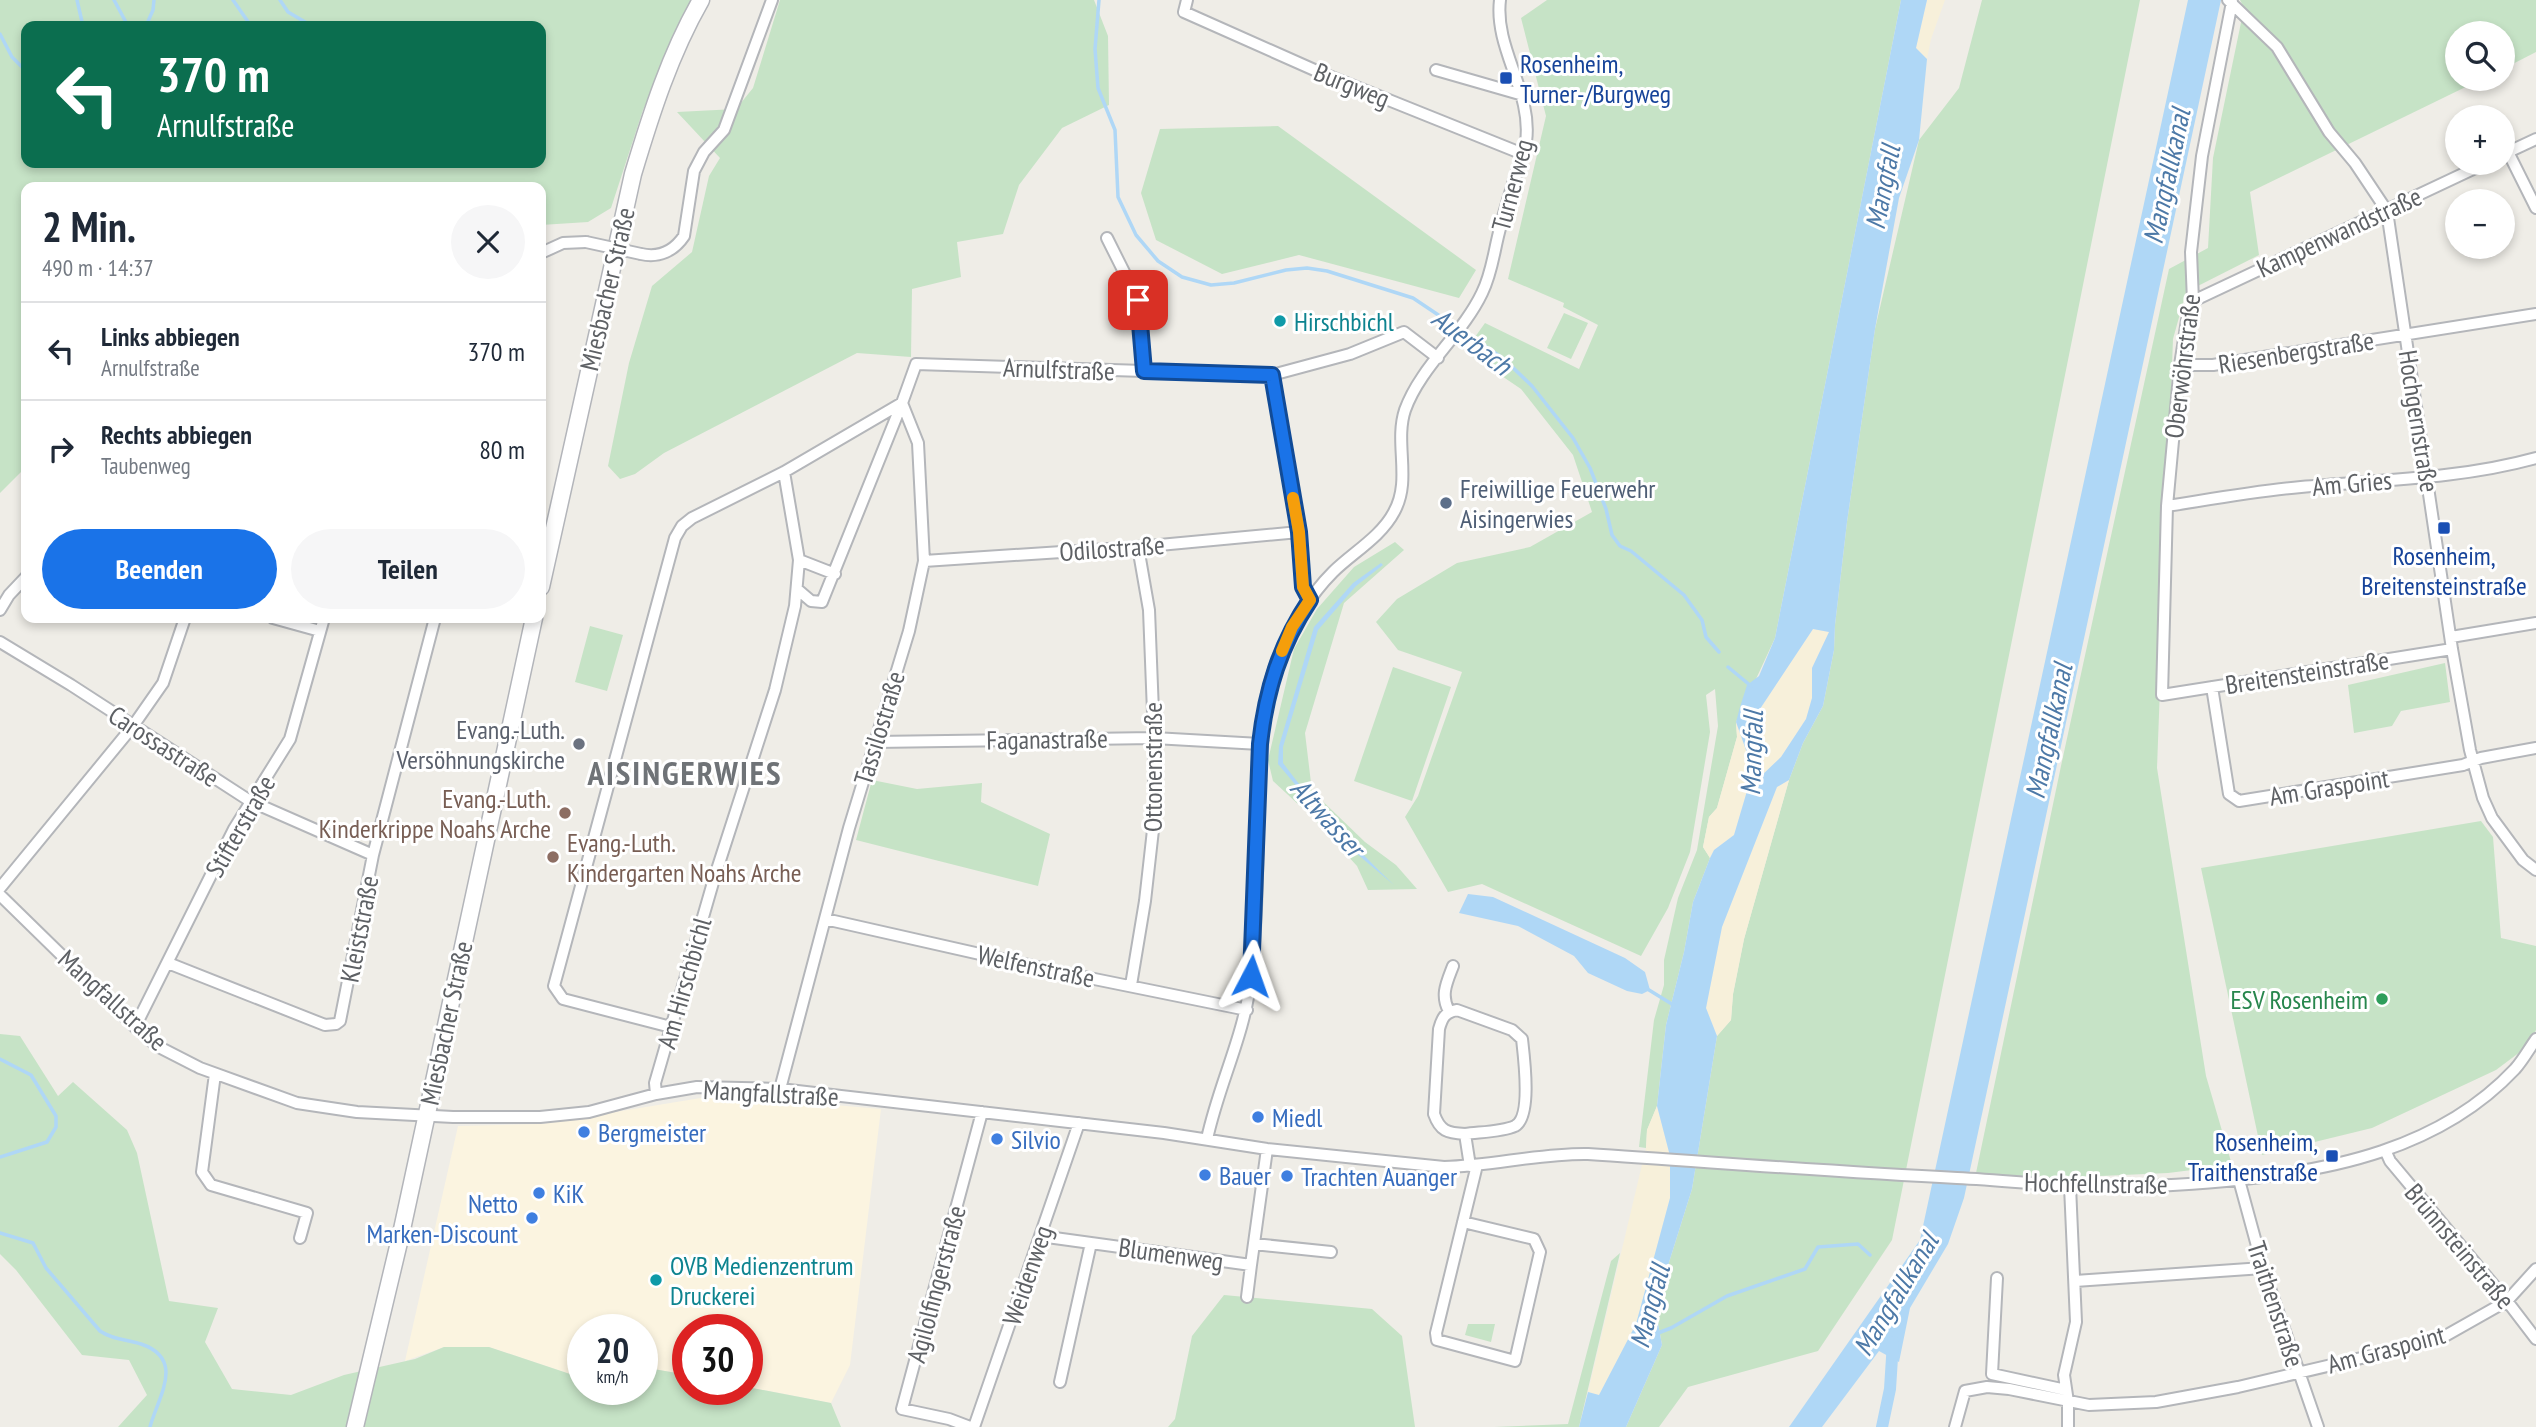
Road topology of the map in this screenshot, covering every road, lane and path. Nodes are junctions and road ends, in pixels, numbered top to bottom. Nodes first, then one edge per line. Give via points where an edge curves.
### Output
1 (701, 0) edge
2 (772, 0) edge
3 (1188, 0) edge
4 (1500, 0) edge
5 (2230, 1) edge
6 (1436, 70) dead end
7 (1523, 95) junction
8 (2536, 138) edge
9 (2515, 148) edge
10 (1523, 154) junction
11 (2515, 171) edge
12 (2461, 175) edge
13 (2536, 208) edge
14 (2387, 211) junction
15 (1107, 238) dead end
16 (546, 251) edge
17 (2193, 301) junction
18 (2536, 314) edge
19 (2405, 335) junction
20 (1441, 354) junction
21 (2180, 365) junction
22 (1144, 371) junction
23 (1272, 375) junction
24 (902, 403) junction
25 (2536, 458) edge
26 (784, 472) junction
27 (2428, 477) junction
28 (2167, 506) junction
29 (1299, 532) junction
30 (1138, 547) junction
31 (799, 561) junction
32 (924, 561) junction
33 (546, 565) edge
34 (835, 574) junction
35 (21, 582) edge
36 (797, 589) junction
37 (1310, 600) junction
38 (0, 610) edge
39 (183, 623) edge
40 (291, 623) edge
41 (322, 623) edge
42 (434, 623) edge
43 (533, 623) edge
44 (2536, 623) edge
45 (320, 631) junction
46 (0, 642) edge
47 (2451, 643) junction
48 (2213, 687) junction
49 (2162, 695) joint
50 (133, 726) junction
51 (1154, 738) junction
52 (875, 742) junction
53 (1260, 744) junction
54 (2536, 748) edge
55 (2473, 761) junction
56 (250, 801) junction
57 (373, 855) junction
58 (2536, 870) edge
59 (0, 888) edge
60 (0, 895) edge
61 (825, 919) junction
62 (168, 962) junction
63 (1453, 966) dead end
64 (1131, 985) junction
65 (1247, 1010) junction
66 (1449, 1011) junction
67 (135, 1027) junction
68 (671, 1027) junction
69 (2536, 1039) edge
70 (215, 1074) junction
71 (780, 1089) junction
72 (656, 1094) junction
73 (982, 1112) junction
74 (426, 1115) junction
75 (1079, 1124) junction
76 (1465, 1134) junction
77 (1207, 1139) junction
78 (1267, 1149) junction
79 (2386, 1152) junction
80 (1613, 1156) joint
81 (1473, 1166) junction
82 (2239, 1180) junction
83 (2070, 1186) junction
84 (1463, 1222) junction
85 (1040, 1236) junction
86 (300, 1238) dead end
87 (1091, 1243) junction
88 (1254, 1244) junction
89 (1331, 1252) dead end
90 (1251, 1265) junction
91 (2263, 1268) junction
92 (2536, 1269) edge
93 (1997, 1278) dead end
94 (2075, 1281) junction
95 (1247, 1297) dead end
96 (2507, 1301) junction
97 (2536, 1339) edge
98 (2298, 1373) junction
99 (1060, 1382) dead end
100 (2066, 1390) junction
101 (2068, 1402) junction
102 (950, 1419) joint
103 (355, 1427) edge
104 (972, 1427) edge
105 (1955, 1427) edge
106 (2068, 1427) edge
107 (2318, 1427) edge

1 - 33 main road, Miesbacher Straße via 672,60 633,174
2 - 16 street, bridge via 723,130 694,171 688,223 678,244 662,254 586,242 564,243
3 - 10 street, Burgweg via 1184,12
4 - 7 street, Turnerweg via 1501,30
5 - 14 street, Hochgernstraße via 2277,47 2329,132
5 - 17 street, Oberwöhrstraße via 2190,252
6 - 7 street
7 - 10 street, Turnerweg via 1528,129
8 - 9 street
10 - 20 street, Turnerweg via 1490,275
11 - 13 street
12 - 14 street, Kampenwandstraße
14 - 17 street, Kampenwandstraße
14 - 19 street, Hochgernstraße
15 - 22 street via 1138,300
17 - 21 street, Oberwöhrstraße
18 - 19 street, Riesenbergstraße
19 - 21 street, Riesenbergstraße via 2213,365
19 - 27 street, Hochgernstraße
20 - 23 street, Arnulfstraße via 1404,332 1350,354
20 - 37 street, Turnerweg via 1405,411 1402,489 1395,511
21 - 28 street, Oberwöhrstraße
22 - 23 street, Arnulfstraße
22 - 24 street, Arnulfstraße via 916,364
23 - 29 street
24 - 26 street
24 - 32 street, Tassilostraße via 918,443
24 - 34 street
25 - 27 street, Am Gries
26 - 31 street, Am Hirschbichl
26 - 68 street via 692,518 675,538 554,986 563,999
27 - 28 street, Am Gries via 2299,487
27 - 47 street, Hochgernstraße
28 - 49 street, Oberwöhrstraße
29 - 30 street, Odilostraße
29 - 37 street via 1303,587
30 - 32 street, Odilostraße
30 - 51 street, Ottonenstraße via 1149,610
31 - 34 street
31 - 36 street, Am Hirschbichl
32 - 52 street, Tassilostraße via 909,631
34 - 36 street via 822,602 811,601
35 - 38 street
36 - 68 street, Am Hirschbichl via 775,690
37 - 53 street, Turnerweg via 1275,667
39 - 50 street via 163,683
40 - 45 street
41 - 45 street, Stifterstraße
42 - 57 street, Kleiststraße
43 - 74 main road, Miesbacher Straße
44 - 47 street, Breitensteinstraße
45 - 56 street, Stifterstraße via 290,738
46 - 50 street, Carossastraße
47 - 48 street, Breitensteinstraße
47 - 55 street, Hochgernstraße
48 - 49 street, Breitensteinstraße
48 - 55 street, Am Graspoint via 2229,794 2239,801
50 - 56 street, Carossastraße
50 - 59 street
51 - 52 street, Faganastraße
51 - 53 street, Faganastraße
51 - 64 street, Ottonenstraße via 1154,821
52 - 61 street, Tassilostraße
53 - 65 street, Turnerweg via 1255,928
54 - 55 street, Am Graspoint
55 - 58 street, Hochgernstraße via 2492,818
56 - 57 street, Carossastraße
56 - 62 street, Stifterstraße
57 - 62 street, Kleiststraße via 343,1013 336,1024 325,1025
60 - 67 street, Mangfallstraße
61 - 64 street, Welfenstraße
61 - 71 street, Tassilostraße
62 - 67 street, Stifterstraße
63 - 66 street via 1445,987 1444,1003
64 - 65 street, Welfenstraße
65 - 77 street, Turnerweg
66 - 76 street via 1439,1029 1434,1114 1438,1125 1450,1133
66 - 76 street via 1512,1030 1522,1039 1522,1120 1514,1126
67 - 70 street, Mangfallstraße via 174,1056
68 - 72 street, Am Hirschbichl
69 - 79 street, Hochfellnstraße via 2516,1068 2483,1098 2446,1123
70 - 74 street, Mangfallstraße via 297,1103
70 - 86 street via 202,1172 211,1185 307,1213
71 - 72 street, Mangfallstraße via 697,1087
71 - 73 street, Mangfallstraße
72 - 74 street, Mangfallstraße via 589,1112 540,1117
73 - 75 street, Mangfallstraße
73 - 102 street, Agilolfingerstraße via 902,1409
74 - 103 main road, Miesbacher Straße
75 - 77 street, Mangfallstraße
75 - 85 street, Weidenweg
76 - 81 street
77 - 78 street, Mangfallstraße
78 - 81 street, Mangfallstraße
78 - 88 street, Blumenweg
79 - 82 street, Hochfellnstraße via 2334,1166
79 - 96 street, Brünnsteinstraße
80 - 81 street, Mangfallstraße via 1564,1154
80 - 83 street, Hochfellnstraße
81 - 84 street
82 - 83 street, Hochfellnstraße
82 - 91 street, Traithenstraße
83 - 94 street
84 - 84 street via 1437,1340 1514,1361 1540,1252 1534,1239
85 - 87 street, Blumenweg
85 - 104 street, Weidenweg
87 - 90 street, Blumenweg
87 - 99 street, Blumenweg
88 - 89 street
88 - 90 street, Blumenweg
90 - 95 street, Blumenweg
91 - 94 street
91 - 98 street, Traithenstraße
92 - 96 street, Am Graspoint
93 - 100 street via 1992,1374
94 - 100 street via 2076,1322 2064,1375
96 - 97 street, Brünnsteinstraße
96 - 98 street, Am Graspoint via 2438,1340
98 - 101 street, Am Graspoint via 2156,1402
98 - 107 street, Traithenstraße
100 - 101 street
101 - 105 street, Am Graspoint via 2009,1388 1965,1391
101 - 106 street
102 - 104 street, Weidenweg

